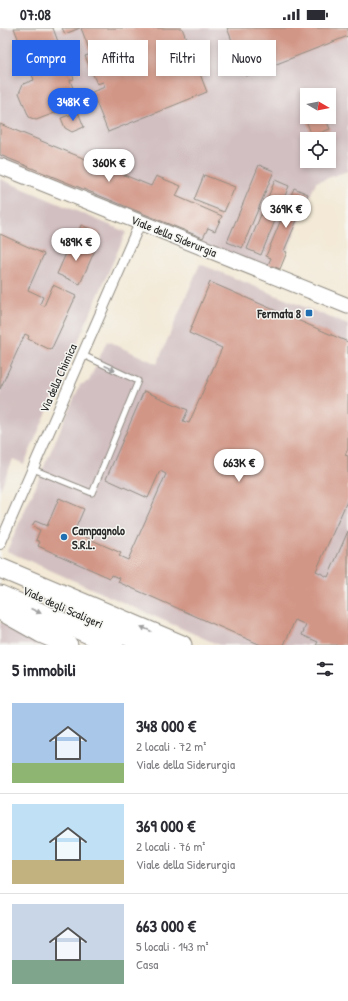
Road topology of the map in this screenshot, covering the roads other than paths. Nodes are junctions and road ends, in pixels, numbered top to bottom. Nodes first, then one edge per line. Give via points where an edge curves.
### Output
1 (0, 166) edge
2 (140, 223) junction
3 (348, 306) edge
4 (83, 355) junction
5 (33, 469) junction
6 (0, 544) edge
7 (0, 568) edge
8 (0, 580) edge
9 (0, 595) edge
10 (0, 610) edge
11 (112, 639) edge
12 (68, 645) edge
13 (148, 645) edge
14 (182, 645) edge

1 - 2 street, Viale della Siderurgia
2 - 3 street, Viale della Siderurgia
2 - 4 street, Via della Chimica
4 - 5 street, Via della Chimica
4 -> 5 lane via 138,381 92,492
5 - 6 street, Via della Chimica
14 -> 7 highway
8 - 11 highway, Viale degli Scaligeri
9 -> 11 highway, Viale degli Scaligeri
10 - 12 highway
11 - 13 highway, Viale degli Scaligeri

